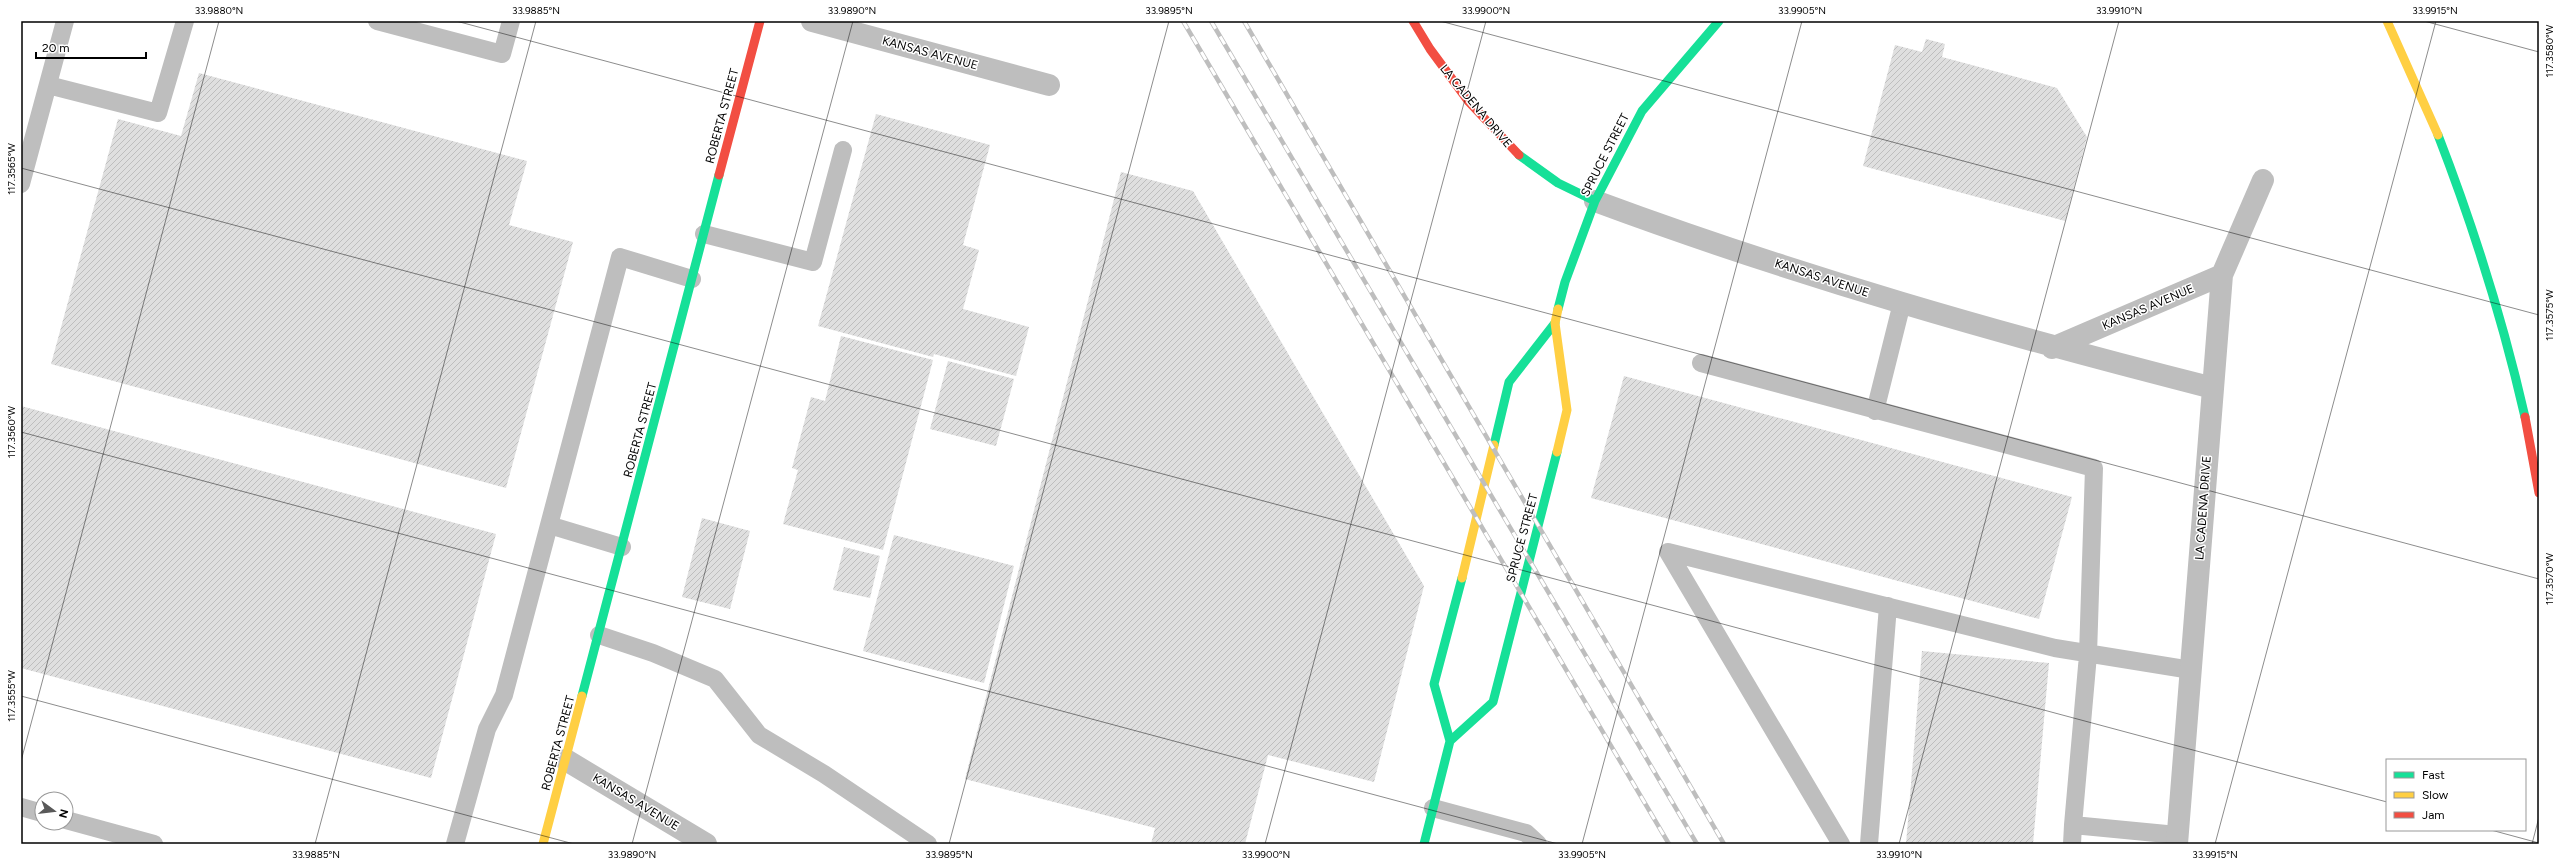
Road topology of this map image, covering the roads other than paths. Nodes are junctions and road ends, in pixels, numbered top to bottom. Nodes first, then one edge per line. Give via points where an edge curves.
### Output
1 (65, 21) edge
2 (185, 21) edge
3 (377, 21) edge
4 (511, 21) edge
5 (760, 21) edge
6 (812, 21) edge
7 (1413, 21) edge
8 (1719, 21) edge
9 (2387, 21) edge
10 (48, 85) junction
11 (1049, 85) dead end
12 (843, 150) dead end
13 (2263, 180) dead end
14 (21, 184) edge
15 (1595, 201) junction
16 (704, 234) junction
17 (2222, 275) junction
18 (692, 278) junction
19 (1902, 304) junction
20 (1555, 323) junction
21 (2052, 348) junction
22 (1701, 363) dead end
23 (2213, 388) junction
24 (1875, 411) junction
25 (2539, 493) edge
26 (549, 526) junction
27 (622, 547) junction
28 (1888, 606) junction
29 (599, 635) junction
30 (2088, 655) junction
31 (2191, 670) junction
32 (1450, 741) junction
33 (566, 760) junction
34 (21, 807) edge
35 (1433, 808) junction
36 (34, 811) edge
37 (74, 822) edge
38 (2073, 825) junction
39 (2177, 839) edge
40 (154, 844) edge
41 (455, 844) edge
42 (542, 844) edge
43 (706, 844) edge
44 (928, 844) edge
45 (1424, 844) edge
46 (1538, 844) edge
47 (1841, 844) edge
48 (1869, 844) edge
49 (2072, 844) edge

1 - 10 lane
2 - 10 lane via 158,113
3 - 4 lane via 502,54
5 - 16 main road, ROBERTA STREET
6 - 11 street, KANSAS AVENUE
7 - 15 main road, LA CADENA DRIVE via 1430,50 1469,102 1512,151 1558,183
8 - 15 main road, SPRUCE STREET via 1642,111
9 - 25 main road via 2437,130 2480,246 2513,362
10 - 14 lane
12 - 16 lane via 813,262
13 - 17 street, LA CADENA DRIVE
15 - 19 street, KANSAS AVENUE via 1678,232
15 - 20 main road, SPRUCE STREET via 1565,282
16 - 18 main road, ROBERTA STREET
17 - 21 street, KANSAS AVENUE
17 - 23 street, LA CADENA DRIVE
18 - 26 lane via 620,257
18 - 27 main road, ROBERTA STREET
19 - 21 street, KANSAS AVENUE
19 - 24 lane
20 - 32 main road, SPRUCE STREET via 1509,382 1477,520 1434,684
20 - 32 main road, SPRUCE STREET via 1566,410 1539,526 1519,593 1493,702
21 - 23 street, KANSAS AVENUE
22 - 24 lane
23 - 31 street, LA CADENA DRIVE
24 - 30 lane via 2094,468
26 - 27 lane
26 - 41 lane via 504,695 487,730
27 - 29 main road, ROBERTA STREET
28 - 30 lane
28 - 47 lane via 1668,552
28 - 48 lane
29 - 33 main road, ROBERTA STREET
29 - 44 lane via 653,653 715,679 759,735 824,774
30 - 31 lane
30 - 38 lane
31 - 39 street, LA CADENA DRIVE
32 - 35 main road, SPRUCE STREET
33 - 42 main road, ROBERTA STREET
33 - 43 street, KANSAS AVENUE
34 - 36 lane
35 - 45 main road, SPRUCE STREET
35 - 46 lane via 1526,833
37 - 40 lane
38 - 39 lane
38 - 49 lane

